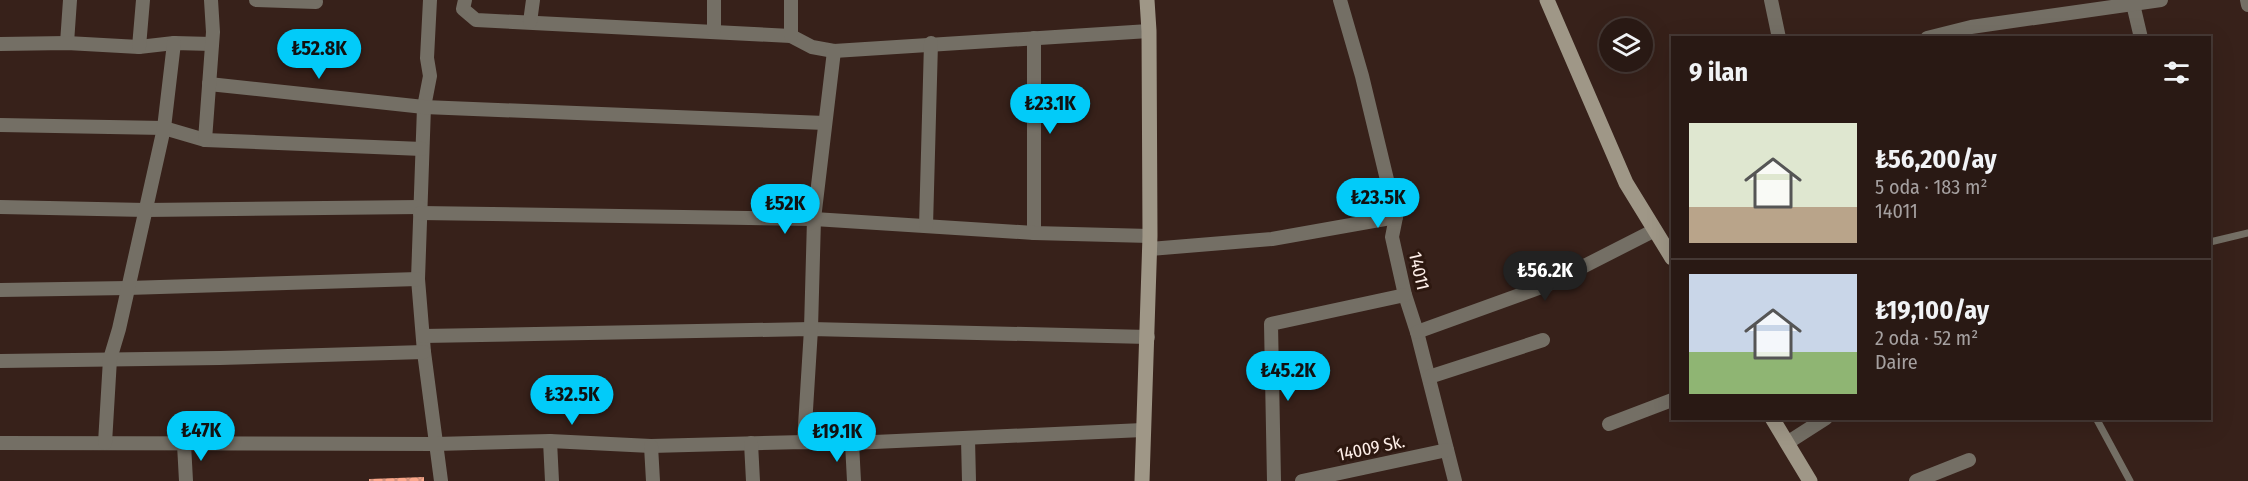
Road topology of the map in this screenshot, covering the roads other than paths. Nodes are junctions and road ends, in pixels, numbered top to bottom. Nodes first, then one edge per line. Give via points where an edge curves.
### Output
1 (70, 0) edge
2 (143, 0) edge
3 (211, 0) edge
4 (256, 0) edge
5 (430, 0) edge
6 (465, 0) edge
7 (533, 0) edge
8 (714, 0) edge
9 (791, 0) edge
10 (1147, 0) edge
11 (1340, 0) edge
12 (1547, 0) edge
13 (1771, 0) edge
14 (2162, 0) edge
15 (2247, 0) edge
16 (316, 2) dead end
17 (2133, 4) junction
18 (2248, 5) edge
19 (530, 22) junction
20 (714, 31) junction
21 (1149, 32) junction
22 (791, 36) junction
23 (1779, 36) edge
24 (1935, 36) edge
25 (2141, 36) edge
26 (1034, 38) junction
27 (67, 43) junction
28 (931, 43) junction
29 (0, 44) edge
30 (174, 44) junction
31 (212, 44) junction
32 (139, 47) junction
33 (834, 51) junction
34 (209, 84) junction
35 (424, 107) junction
36 (825, 123) junction
37 (0, 125) edge
38 (164, 128) junction
39 (205, 140) junction
40 (422, 149) junction
41 (0, 207) edge
42 (146, 210) junction
43 (420, 210) junction
44 (1396, 218) junction
45 (814, 219) junction
46 (926, 226) junction
47 (1655, 230) junction
48 (1034, 233) junction
49 (2248, 233) edge
50 (1150, 242) junction
51 (2211, 242) edge
52 (1671, 256) edge
53 (418, 279) junction
54 (128, 288) junction
55 (0, 290) edge
56 (1405, 295) junction
57 (811, 329) junction
58 (1417, 332) junction
59 (423, 336) junction
60 (1148, 337) junction
61 (1543, 340) dead end
62 (424, 352) junction
63 (110, 359) junction
64 (0, 361) edge
65 (1429, 377) junction
66 (1671, 400) edge
67 (1773, 420) edge
68 (1823, 420) edge
69 (2097, 420) edge
70 (1609, 424) dead end
71 (1143, 430) junction
72 (968, 439) junction
73 (550, 441) junction
74 (105, 442) junction
75 (804, 442) junction
76 (1787, 442) junction
77 (0, 443) edge
78 (751, 443) junction
79 (852, 443) junction
80 (184, 444) junction
81 (436, 444) junction
82 (651, 446) junction
83 (1447, 450) junction
84 (1970, 460) dead end
85 (186, 481) edge
86 (441, 481) edge
87 (552, 481) edge
88 (653, 481) edge
89 (753, 481) edge
90 (854, 481) edge
91 (969, 481) edge
92 (1142, 481) edge
93 (1274, 481) edge
94 (1302, 481) edge
95 (1455, 481) edge
96 (1810, 481) edge
97 (1916, 481) edge
98 (2130, 481) edge

1 - 27 street
2 - 32 street
3 - 31 street
4 - 16 street
5 - 35 street via 426,58 430,76
6 - 19 street via 463,9 476,20
7 - 19 street
8 - 20 street
9 - 22 street
10 - 21 main road
11 - 44 street, 14011
12 - 47 main road via 1626,183
13 - 23 street
14 - 17 street
15 - 18 street
17 - 24 street via 1971,27
17 - 25 street
19 - 20 street
20 - 22 street
21 - 26 street
21 - 50 main road
22 - 33 street via 812,47
26 - 28 street
26 - 48 street
27 - 29 street
27 - 32 street
28 - 33 street
28 - 46 street
30 - 31 street
30 - 32 street
30 - 38 street
31 - 34 street
33 - 36 street
34 - 35 street
34 - 39 street
35 - 36 street
35 - 40 street
36 - 45 street
37 - 38 street
38 - 39 street
38 - 42 street
39 - 40 street
40 - 43 street
41 - 42 street
42 - 43 street
42 - 54 street
43 - 45 street
43 - 53 street
44 - 50 street via 1272,239
44 - 56 street, 14011 via 1392,237
45 - 46 street
45 - 57 street
46 - 48 street
47 - 52 main road
47 - 58 street via 1547,285
48 - 50 street
49 - 51 lane
50 - 60 main road
53 - 54 street
53 - 59 street
54 - 55 street
54 - 63 street
56 - 58 street, 14011
56 - 93 street via 1271,324
57 - 59 street
57 - 60 street
57 - 75 street
58 - 65 street, 14011
59 - 62 street
60 - 71 main road
61 - 65 street
62 - 63 street
62 - 81 street
63 - 64 street
63 - 74 street
65 - 83 street, 14011
66 - 70 street
67 - 76 main road
68 - 76 street
69 - 98 lane
71 - 72 street
71 - 92 main road
72 - 79 street
72 - 91 street
73 - 81 street
73 - 82 street
73 - 87 street
74 - 77 street
74 - 80 street
75 - 78 street
75 - 79 street
76 - 96 main road
78 - 82 street
78 - 89 street
79 - 90 street
80 - 81 street
80 - 85 street
81 - 86 street
82 - 88 street
83 - 94 street, 14009 Sk.
83 - 95 street, 14011
84 - 97 street

